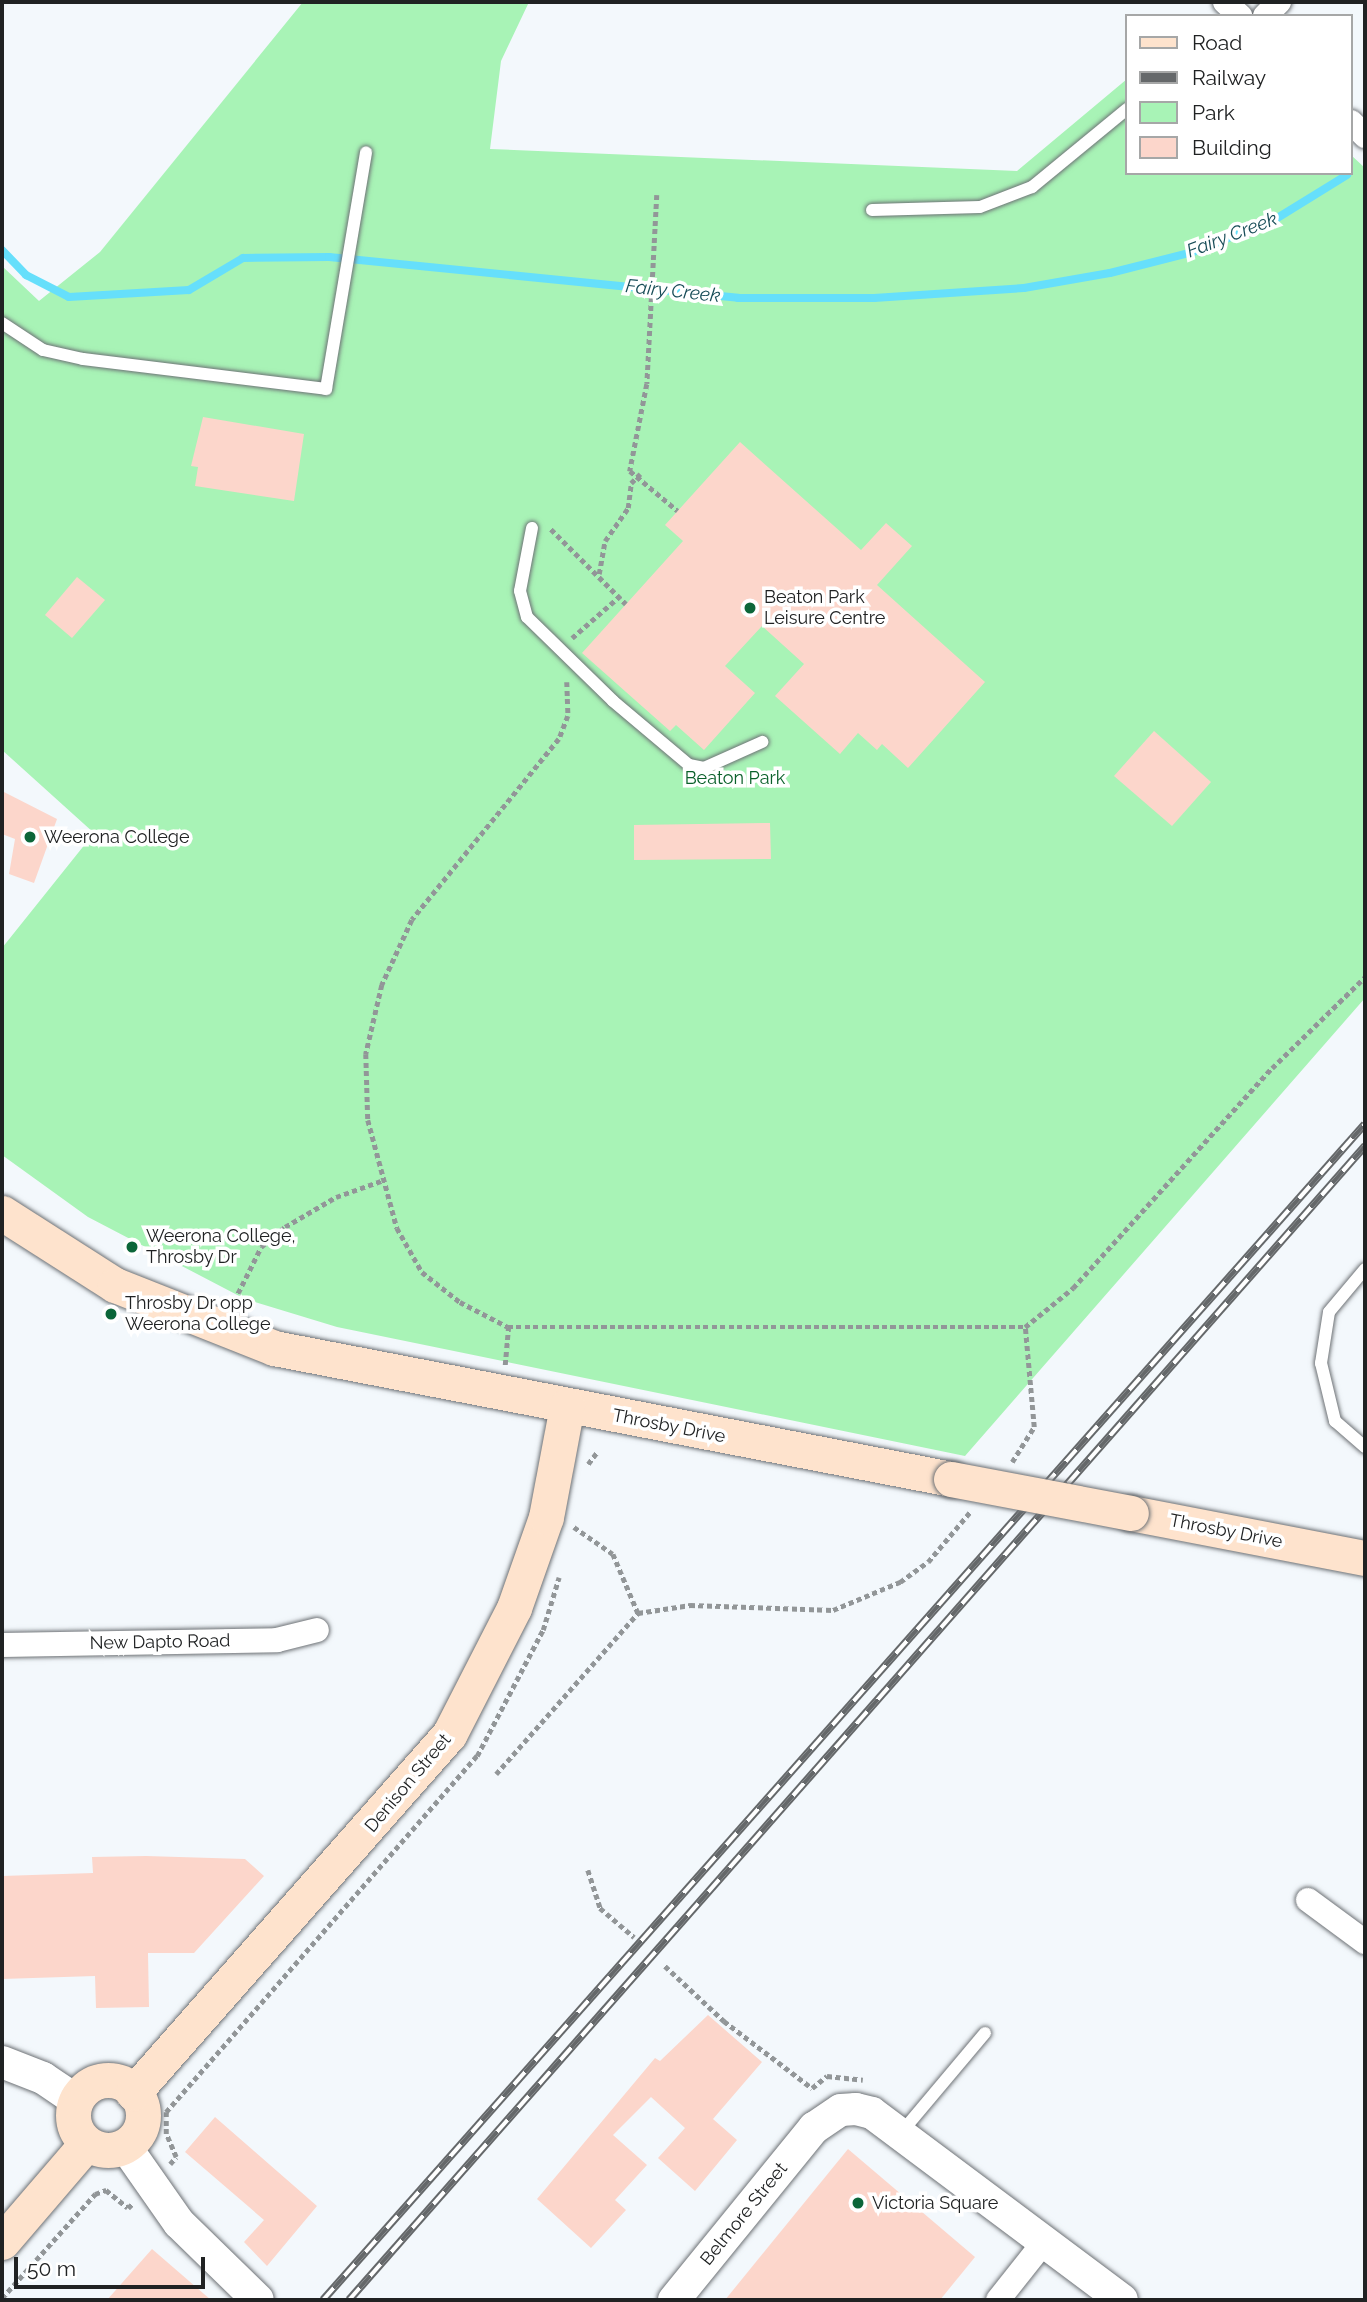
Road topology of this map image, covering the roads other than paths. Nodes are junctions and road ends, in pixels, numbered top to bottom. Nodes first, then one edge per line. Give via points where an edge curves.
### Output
1 (1225, 2) edge
2 (1238, 14) edge
3 (1126, 111) edge
4 (366, 152) dead end
5 (872, 210) dead end
6 (2, 323) edge
7 (532, 528) dead end
8 (762, 742) dead end
9 (2, 1213) edge
10 (1365, 1269) edge
11 (567, 1406) junction
12 (1365, 1447) edge
13 (1365, 1558) edge
14 (317, 1630) dead end
15 (2, 1645) edge
16 (1308, 1900) dead end
17 (1365, 1942) edge
18 (985, 2033) dead end
19 (2, 2062) edge
20 (133, 2093) junction
21 (76, 2100) junction
22 (900, 2135) junction
23 (87, 2143) junction
24 (125, 2146) junction
25 (2, 2242) edge
26 (1044, 2242) junction
27 (258, 2300) edge
28 (674, 2300) edge
29 (998, 2300) edge
30 (1122, 2300) edge

1 - 2 street
3 - 5 lane via 1032,187 980,207
4 - 6 lane via 326,389 83,359 43,350
7 - 8 lane via 521,604 571,660 689,765 704,768
9 - 11 main road, Throsby Drive via 115,1284 220,1330 327,1360
10 - 12 lane via 1329,1312 1321,1363 1335,1421
11 - 13 main road, Throsby Drive, bridge
11 - 20 main road, Denison Street via 546,1517 514,1608 449,1735
14 - 15 street, New Dapto Road via 277,1640
16 - 17 street
18 - 22 lane
19 - 21 street via 43,2078
20 - 21 main road via 109,2080 86,2087
20 - 24 main road via 142,2109 141,2127
21 - 23 main road via 73,2121
22 - 26 street
22 - 28 street, Belmore Street via 856,2109 834,2113 814,2128
23 - 24 main road via 105,2150
23 - 25 main road
24 - 27 street via 179,2222
26 - 29 street
26 - 30 street

